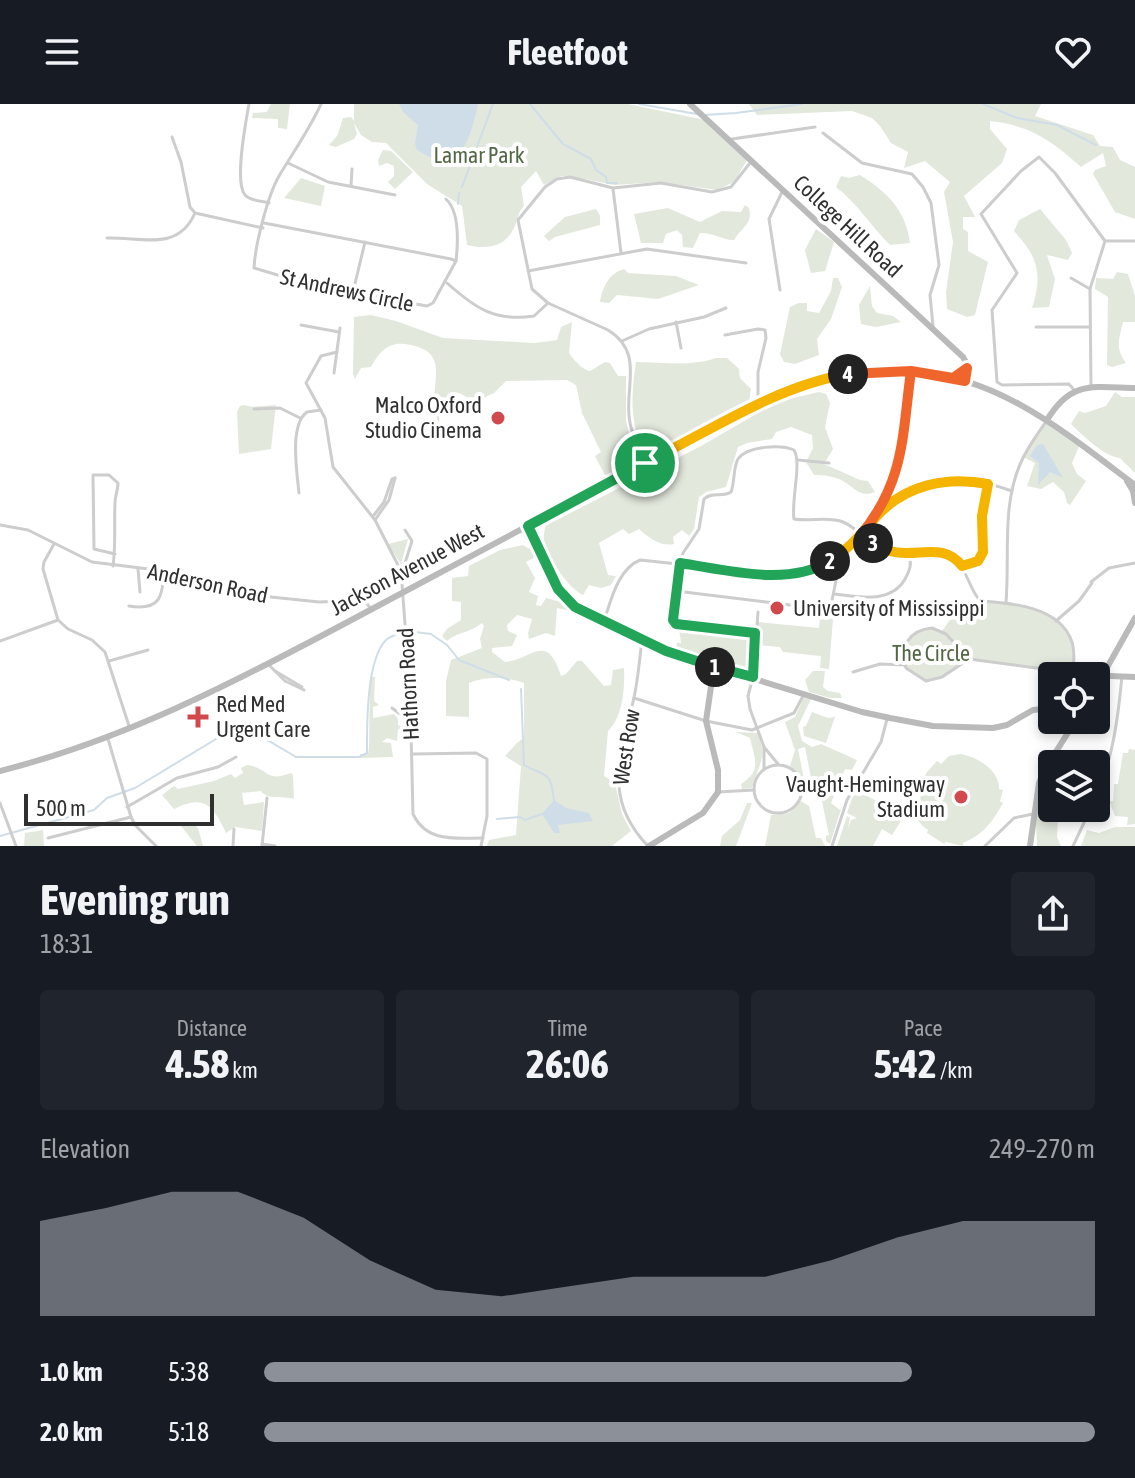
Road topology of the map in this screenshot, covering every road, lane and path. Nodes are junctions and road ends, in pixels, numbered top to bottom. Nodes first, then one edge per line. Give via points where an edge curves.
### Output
1 (249, 104) edge
2 (321, 104) edge
3 (690, 104) edge
4 (815, 127) dead end
5 (823, 133) dead end
6 (172, 137) dead end
7 (729, 140) junction
8 (751, 161) junction
9 (288, 163) junction
10 (352, 169) dead end
11 (351, 186) junction
12 (613, 188) junction
13 (783, 190) junction
14 (395, 195) dead end
15 (446, 199) dead end
16 (269, 203) junction
17 (195, 213) junction
18 (263, 226) junction
19 (107, 238) dead end
20 (365, 241) junction
21 (1105, 241) junction
22 (1135, 241) edge
23 (621, 253) junction
24 (456, 261) junction
25 (746, 263) dead end
26 (528, 271) junction
27 (1071, 278) dead end
28 (446, 282) junction
29 (1090, 289) junction
30 (780, 290) dead end
31 (353, 292) junction
32 (548, 303) junction
33 (726, 308) dead end
34 (676, 322) junction
35 (301, 325) dead end
36 (1036, 327) dead end
37 (1090, 327) junction
38 (933, 330) junction
39 (725, 335) dead end
40 (622, 341) junction
41 (681, 348) dead end
42 (337, 352) junction
43 (967, 368) junction
44 (911, 371) junction
45 (334, 373) dead end
46 (953, 378) junction
47 (965, 381) junction
48 (977, 384) junction
49 (1091, 387) junction
50 (1135, 388) edge
51 (1074, 390) junction
52 (758, 406) junction
53 (254, 409) dead end
54 (321, 410) junction
55 (300, 418) junction
56 (1047, 420) junction
57 (798, 460) junction
58 (645, 463) junction
59 (829, 463) dead end
60 (1126, 478) junction
61 (988, 484) junction
62 (1135, 485) edge
63 (1012, 491) junction
64 (299, 493) dead end
65 (884, 503) junction
66 (1135, 503) edge
67 (889, 505) junction
68 (876, 516) junction
69 (374, 518) junction
70 (0, 525) edge
71 (525, 527) junction
72 (405, 530) dead end
73 (861, 535) junction
74 (54, 544) junction
75 (848, 550) junction
76 (115, 554) junction
77 (909, 555) junction
78 (680, 563) junction
79 (1135, 563) edge
80 (822, 565) junction
81 (113, 566) junction
82 (400, 566) junction
83 (962, 566) junction
84 (138, 569) junction
85 (164, 570) junction
86 (836, 577) junction
87 (404, 591) junction
88 (676, 591) junction
89 (140, 592) dead end
90 (833, 594) junction
91 (1006, 602) junction
92 (129, 606) dead end
93 (371, 609) junction
94 (758, 612) dead end
95 (1135, 618) edge
96 (58, 620) junction
97 (673, 620) junction
98 (604, 621) junction
99 (1056, 621) junction
100 (676, 624) junction
101 (755, 633) junction
102 (642, 640) junction
103 (0, 641) edge
104 (148, 650) dead end
105 (969, 659) junction
106 (109, 661) junction
107 (1072, 662) edge
108 (1110, 662) edge
109 (268, 664) junction
110 (905, 665) junction
111 (714, 666) junction
112 (1038, 670) edge
113 (275, 671) junction
114 (853, 672) dead end
115 (1110, 676) edge
116 (1122, 676) junction
117 (753, 677) junction
118 (1135, 677) edge
119 (804, 693) junction
120 (634, 698) junction
121 (392, 708) dead end
122 (1038, 709) edge
123 (888, 718) junction
124 (706, 721) junction
125 (411, 722) junction
126 (130, 730) junction
127 (757, 730) junction
128 (1067, 734) edge
129 (108, 739) junction
130 (764, 747) junction
131 (412, 754) junction
132 (1110, 755) edge
133 (236, 757) dead end
134 (778, 764) junction
135 (764, 769) junction
136 (0, 771) edge
137 (754, 790) junction
138 (718, 792) junction
139 (267, 798) dead end
140 (0, 803) edge
141 (127, 807) junction
142 (1034, 815) junction
143 (131, 817) junction
144 (1084, 822) edge
145 (234, 829) dead end
146 (48, 838) dead end
147 (483, 838) junction
148 (262, 845) edge
149 (16, 846) edge
150 (156, 846) edge
151 (233, 846) edge
152 (275, 846) edge
153 (481, 846) edge
154 (649, 846) edge
155 (832, 846) edge
156 (985, 846) edge
157 (1030, 846) edge
158 (1073, 846) edge

1 - 16 street via 242,190 249,198
2 - 9 street
3 - 7 street, College Hill Road
4 - 7 street
5 - 38 street via 862,163 912,174 928,194 939,265 930,295
6 - 17 street
7 - 8 street, College Hill Road
8 - 12 street via 731,187 720,191 661,183
8 - 13 street, College Hill Road
9 - 11 street via 328,182
9 - 16 street
10 - 11 street
11 - 14 street
12 - 23 street
12 - 26 street via 570,177 545,187 518,220
13 - 30 street via 769,219
13 - 38 street, College Hill Road
15 - 24 street via 456,224
16 - 18 street
17 - 18 street
17 - 19 street via 173,238
18 - 20 street
18 - 31 street, St Andrews Circle via 256,269
20 - 24 street
20 - 31 street
21 - 22 street
21 - 29 street
21 - 51 street via 1039,157 981,214 1017,273 992,310 997,382 1068,384
23 - 25 street via 663,250
23 - 26 street
24 - 28 street, St Andrews Circle
26 - 32 street via 532,289
27 - 29 street
28 - 31 street, St Andrews Circle via 427,306
28 - 32 street via 473,306 500,316 534,316
29 - 37 street
32 - 40 street
33 - 34 street
34 - 40 street
34 - 41 street
35 - 42 street via 340,330
36 - 37 street
37 - 49 street
38 - 43 street, College Hill Road via 963,357
39 - 52 street via 765,330
40 - 58 street via 631,367 629,420
42 - 45 street
42 - 54 street via 321,356 305,379
43 - 46 street
43 - 47 street
43 - 48 street, College Hill Road
44 - 46 street, Jackson Avenue West
44 - 52 street, Jackson Avenue West via 834,376
44 - 65 street via 903,447
46 - 47 street, Jackson Avenue West
47 - 48 street, Jackson Avenue West
48 - 56 street, Jackson Avenue West
49 - 50 street
49 - 51 street
51 - 56 street
52 - 58 street, Jackson Avenue West
53 - 55 street via 284,408
54 - 55 street
54 - 69 street via 333,467
55 - 64 street
56 - 60 street, Jackson Avenue West
56 - 63 street via 1022,459
57 - 59 street
57 - 73 street via 794,519 835,520
57 - 78 street via 794,450 780,446 739,458 731,492 711,494 703,501 699,529
58 - 71 street, Jackson Avenue West
60 - 62 street, Jackson Avenue West
60 - 66 street
61 - 63 street
61 - 67 street via 934,483
61 - 83 street via 982,557
63 - 91 street
65 - 67 street
65 - 68 street
67 - 68 street
68 - 73 street
69 - 69 street via 386,507 395,478 392,479
69 - 82 street
70 - 74 street, Anderson Road via 23,528
71 - 87 street, Jackson Avenue West
71 - 98 street via 568,602
72 - 82 street via 412,541
73 - 75 street
73 - 77 street via 889,553
74 - 81 street, Anderson Road
74 - 96 street via 43,576
75 - 80 street
75 - 86 street
76 - 76 street via 118,483 109,475 93,475 94,549
76 - 81 street
77 - 83 street via 945,553
77 - 90 street via 911,566 903,583 889,593 865,598
78 - 80 street via 783,575
78 - 88 street
78 - 98 street via 646,559 630,565
79 - 99 street via 1109,568
80 - 86 street
81 - 84 street, Anderson Road
82 - 87 street, Hathorn Road
83 - 91 street via 980,601
84 - 85 street, Anderson Road
84 - 89 street
85 - 92 street via 157,601 147,607
85 - 93 street, Anderson Road via 271,597 364,600
86 - 90 street
87 - 93 street, Jackson Avenue West
87 - 125 street, Hathorn Road
88 - 90 street via 830,610
88 - 97 street
91 - 99 street
93 - 109 street, Jackson Avenue West
94 - 101 street
95 - 108 street
96 - 103 street
96 - 106 street via 92,640
97 - 100 street
97 - 100 street via 668,626
98 - 102 street
99 - 107 street via 1071,639
100 - 101 street
101 - 117 street
102 - 111 street
102 - 120 street, West Row
104 - 106 street
105 - 110 street via 930,680 918,678
105 - 110 street via 946,634 926,628 906,641
105 - 112 street
106 - 126 street
109 - 113 street
109 - 126 street, Jackson Avenue West
110 - 114 street via 880,664
111 - 117 street
111 - 124 street
113 - 113 street via 285,681 304,690 300,685
115 - 116 street, bridge
116 - 118 street
116 - 132 street
117 - 119 street
117 - 127 street via 748,696
119 - 123 street
119 - 127 street via 794,713
120 - 124 street
120 - 154 street, West Row via 618,793 630,824
121 - 125 street
122 - 123 street via 993,728
123 - 155 street via 881,742 847,800
124 - 127 street
124 - 138 street
125 - 131 street, Hathorn Road
126 - 129 street, Jackson Avenue West
127 - 130 street
128 - 142 street via 1039,783
129 - 136 street, Jackson Avenue West
129 - 141 street
130 - 134 street
130 - 135 street
131 - 147 street via 411,806 420,826 440,837
131 - 147 street, Hathorn Road via 476,753 487,759
133 - 141 street via 177,778
134 - 135 street
134 - 137 street via 794,771 801,782 795,807 770,812 758,803
135 - 137 street
137 - 138 street
138 - 154 street via 703,813
139 - 148 street
140 - 149 street
141 - 143 street
142 - 156 street via 1014,818
142 - 157 street
143 - 146 street
143 - 150 street
144 - 158 street
145 - 151 street
147 - 153 street, Hathorn Road
148 - 152 street

